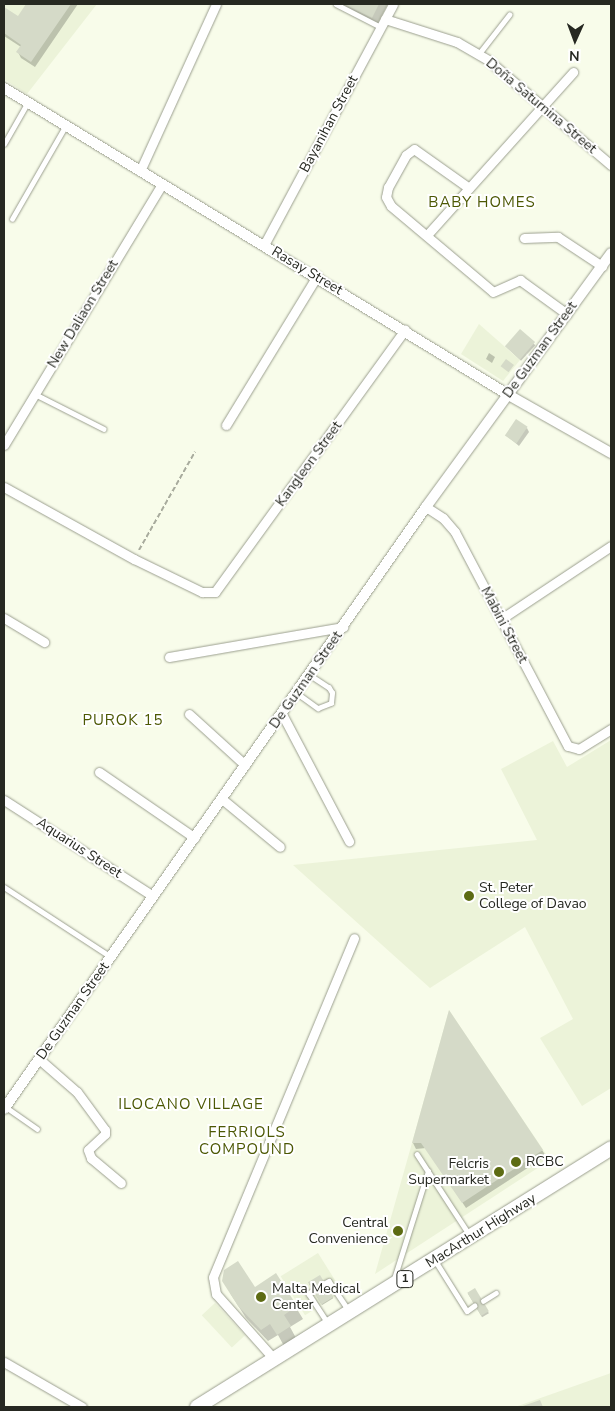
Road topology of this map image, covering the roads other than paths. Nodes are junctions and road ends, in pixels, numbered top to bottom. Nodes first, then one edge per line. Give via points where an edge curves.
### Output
1 (216, 4) edge
2 (336, 4) edge
3 (393, 4) edge
4 (509, 15) dead end
5 (383, 23) junction
6 (478, 54) junction
7 (572, 72) dead end
8 (4, 88) edge
9 (28, 102) junction
10 (542, 107) junction
11 (66, 126) junction
12 (4, 144) edge
13 (611, 165) edge
14 (140, 170) junction
15 (162, 184) junction
16 (469, 188) junction
17 (12, 219) dead end
18 (427, 235) junction
19 (524, 238) dead end
20 (264, 245) junction
21 (611, 253) edge
22 (602, 266) junction
23 (317, 276) junction
24 (567, 314) junction
25 (405, 330) junction
26 (35, 394) junction
27 (507, 394) junction
28 (226, 426) dead end
29 (104, 429) dead end
30 (4, 445) edge
31 (611, 452) edge
32 (4, 487) edge
33 (426, 508) junction
34 (611, 546) edge
35 (4, 618) edge
36 (501, 619) junction
37 (343, 627) junction
38 (44, 642) dead end
39 (169, 658) dead end
40 (309, 675) junction
41 (297, 692) junction
42 (189, 714) dead end
43 (282, 714) junction
44 (611, 729) edge
45 (246, 765) junction
46 (99, 772) dead end
47 (222, 799) junction
48 (4, 800) edge
49 (195, 838) junction
50 (349, 841) dead end
51 (280, 847) dead end
52 (4, 887) edge
53 (154, 896) junction
54 (354, 938) dead end
55 (112, 956) junction
56 (39, 1059) junction
57 (5, 1108) edge
58 (37, 1129) dead end
59 (611, 1148) edge
60 (417, 1154) dead end
61 (428, 1171) junction
62 (121, 1183) dead end
63 (471, 1237) junction
64 (435, 1260) junction
65 (325, 1283) dead end
66 (392, 1287) junction
67 (313, 1291) dead end
68 (496, 1293) dead end
69 (483, 1301) dead end
70 (474, 1306) dead end
71 (350, 1313) junction
72 (330, 1325) junction
73 (274, 1359) junction
74 (4, 1362) edge
75 (82, 1407) edge
76 (197, 1407) edge

1 - 14 street
2 - 5 lane
3 - 5 street, Bayanihan Street
4 - 6 lane
5 - 6 street, Doña Saturnina Street via 457,42
5 - 20 street, Bayanihan Street
6 - 10 street, Doña Saturnina Street
7 - 10 street
8 - 9 street, Rasay Street
9 - 11 street, Rasay Street
9 - 12 lane
10 - 13 street, Doña Saturnina Street
10 - 16 street
11 - 14 street, Rasay Street
11 - 17 lane
14 - 15 street, Rasay Street
15 - 20 street, Rasay Street
15 - 26 street, New Daliaon Street
16 - 18 street
16 - 18 street via 421,151 414,149 408,152 388,187 386,198 391,206
18 - 24 street via 493,292 520,280
19 - 22 street via 558,237
20 - 23 street, Rasay Street
21 - 22 street, De Guzman Street
22 - 24 street, De Guzman Street
23 - 25 street, Rasay Street
23 - 28 street
24 - 27 street, De Guzman Street
25 - 27 street, Rasay Street
25 - 32 street, Kangleon Street via 220,587 211,593 134,559
26 - 29 lane
26 - 30 street, New Daliaon Street
27 - 31 street, Rasay Street
27 - 33 street, De Guzman Street
33 - 36 street, Mabini Street via 443,518 456,532
33 - 37 street, De Guzman Street
34 - 36 street
35 - 38 street
36 - 44 street, Mabini Street via 566,744 573,749 583,747
37 - 39 street
37 - 40 street, De Guzman Street
40 - 41 street, De Guzman Street
40 - 41 lane via 329,688 331,703 318,708
41 - 43 street, De Guzman Street
42 - 45 street
43 - 45 street, De Guzman Street
43 - 50 street
45 - 47 street, De Guzman Street
46 - 49 street
47 - 49 street, De Guzman Street
47 - 51 street
48 - 53 street, Aquarius Street
49 - 53 street, De Guzman Street
52 - 55 lane
53 - 55 street, De Guzman Street
54 - 73 street via 213,1277 216,1294
55 - 56 street, De Guzman Street
56 - 57 street, De Guzman Street
56 - 62 street via 77,1092 105,1130 88,1150 91,1158
57 - 58 lane
59 - 63 highway, MacArthur Highway / 1
60 - 61 lane
61 - 63 lane
61 - 66 lane
63 - 64 highway, MacArthur Highway / 1
64 - 66 highway, MacArthur Highway / 1
64 - 70 lane via 467,1311
65 - 71 lane via 329,1281
66 - 71 highway, MacArthur Highway / 1
67 - 72 lane via 309,1294
68 - 69 lane
71 - 72 highway, MacArthur Highway / 1
72 - 73 highway, MacArthur Highway / 1
73 - 76 highway, MacArthur Highway / 1
74 - 75 street

